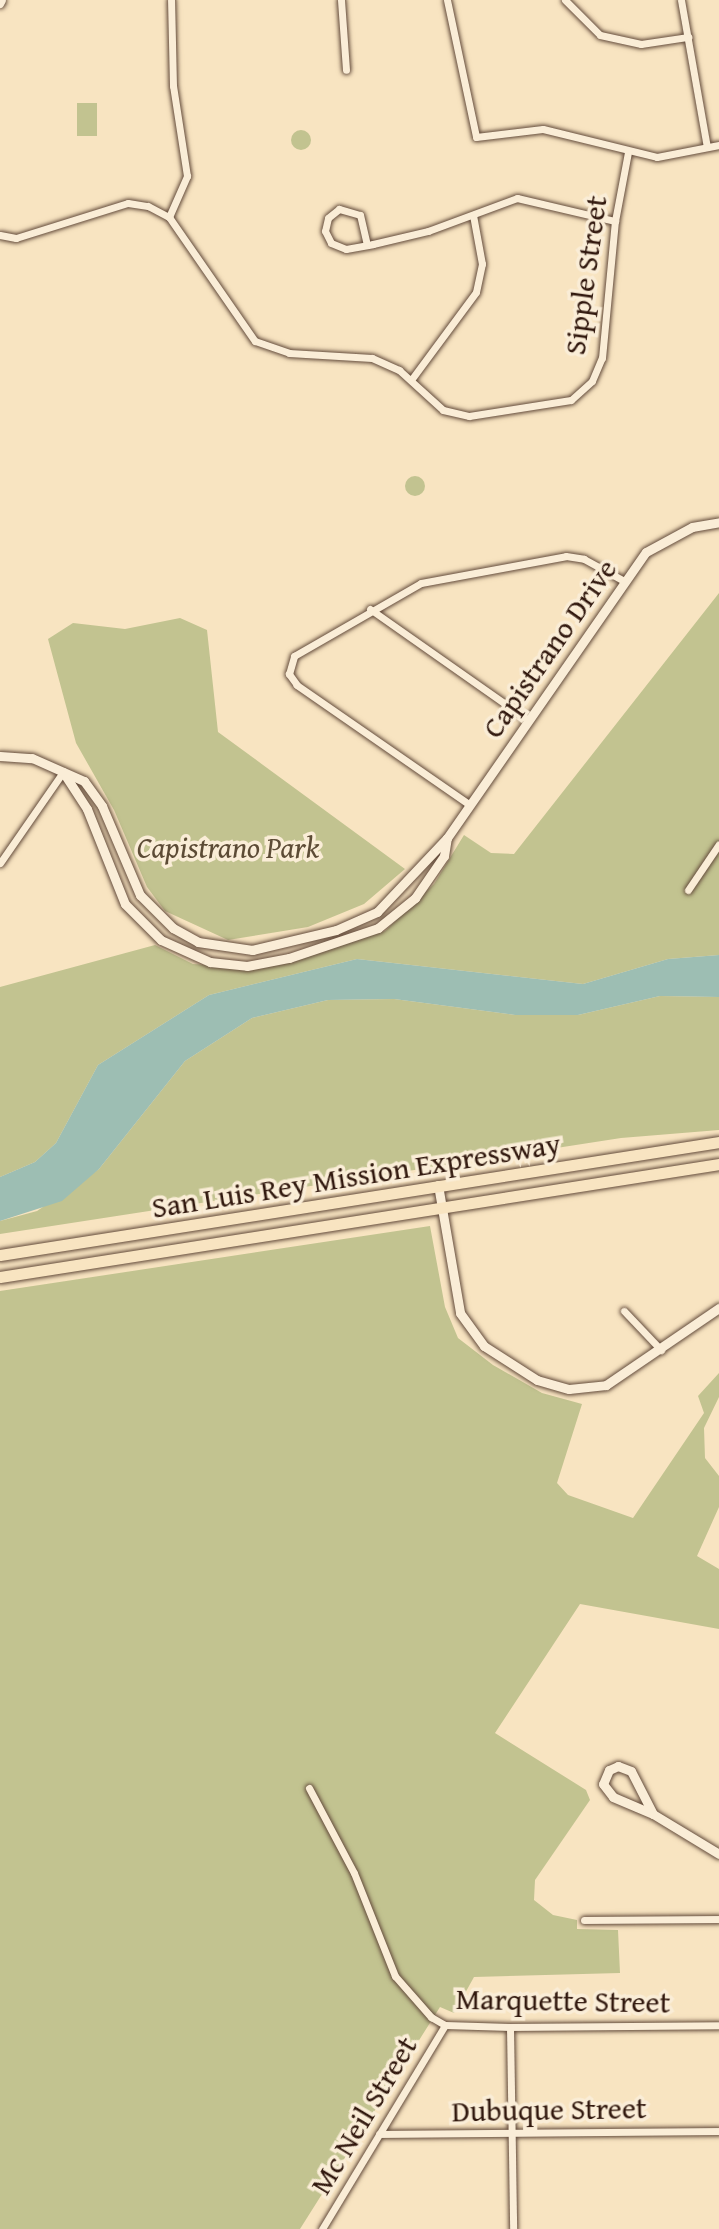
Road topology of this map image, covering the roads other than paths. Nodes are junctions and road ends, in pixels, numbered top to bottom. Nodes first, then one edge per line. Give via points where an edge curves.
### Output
1 (171, 0) edge
2 (341, 0) edge
3 (447, 0) edge
4 (565, 0) edge
5 (681, 0) edge
6 (688, 37) junction
7 (346, 70) dead end
8 (719, 145) edge
9 (707, 147) junction
10 (628, 152) junction
11 (473, 215) junction
12 (169, 217) junction
13 (615, 221) junction
14 (0, 235) edge
15 (367, 245) junction
16 (411, 380) junction
17 (719, 522) edge
18 (624, 581) junction
19 (370, 609) junction
20 (528, 720) junction
21 (1, 753) edge
22 (63, 772) junction
23 (470, 805) junction
24 (447, 838) junction
25 (719, 844) edge
26 (0, 863) edge
27 (688, 890) dead end
28 (719, 1142) edge
29 (719, 1164) edge
30 (438, 1185) junction
31 (441, 1208) junction
32 (0, 1255) edge
33 (0, 1277) edge
34 (719, 1308) edge
35 (624, 1311) dead end
36 (661, 1350) junction
37 (309, 1788) dead end
38 (653, 1814) junction
39 (719, 1854) edge
40 (719, 1919) edge
41 (584, 1920) dead end
42 (445, 2025) junction
43 (719, 2025) edge
44 (510, 2027) junction
45 (719, 2131) edge
46 (512, 2133) junction
47 (379, 2134) junction
48 (322, 2229) edge
49 (513, 2229) edge

1 - 12 street via 173,86 187,176
2 - 7 street
3 - 10 street via 476,137 543,129
4 - 6 street via 600,35 641,44
5 - 6 street
6 - 9 street
8 - 9 street
9 - 10 street via 657,157
10 - 13 street, Sipple Street
11 - 13 street via 517,198
11 - 15 street
11 - 16 street via 482,264 476,292
12 - 14 street via 128,203 16,238
12 - 16 street, Sipple Street via 255,341 289,353 372,358
13 - 16 street, Sipple Street via 602,358 582,392 571,400 469,416 443,410
15 - 15 street via 346,249 331,243 325,231 328,218 339,209 360,215
17 - 18 street, Capistrano Drive via 662,540
18 - 19 street via 584,559 549,556 421,583
18 - 20 street, Capistrano Drive
19 - 20 street
19 - 23 street via 294,656 289,674 297,685
20 - 23 street, Capistrano Drive
21 - 22 street, Capistrano Drive via 32,758
22 - 24 street, Capistrano Drive via 84,781 94,793 131,877 159,916 198,942 219,946 252,950 293,942 377,912
22 - 24 street, Capistrano Drive via 87,809 125,904 161,940 210,962 247,966 289,958 378,928 415,898 444,856
22 - 26 street
23 - 24 street, Capistrano Drive
25 - 27 street
28 - 30 highway, San Luis Rey Mission Expressway
29 - 31 highway, San Luis Rey Mission Expressway
30 - 31 street
30 - 32 highway, San Luis Rey Mission Expressway
31 - 33 highway, San Luis Rey Mission Expressway
31 - 36 street via 460,1313 484,1346 509,1364 555,1387 583,1390 620,1379
34 - 36 street
35 - 36 street
37 - 42 street, Marquette Street via 354,1873 395,1976 417,2006
38 - 38 street via 631,1771 618,1766 609,1770 603,1784 607,1793
38 - 39 street
40 - 41 street
42 - 44 street, Marquette Street
42 - 47 street, Mc Neil Street
43 - 44 street, Marquette Street
44 - 46 street
45 - 46 street, Dubuque Street
46 - 47 street, Dubuque Street
46 - 49 street
47 - 48 street, Mc Neil Street

